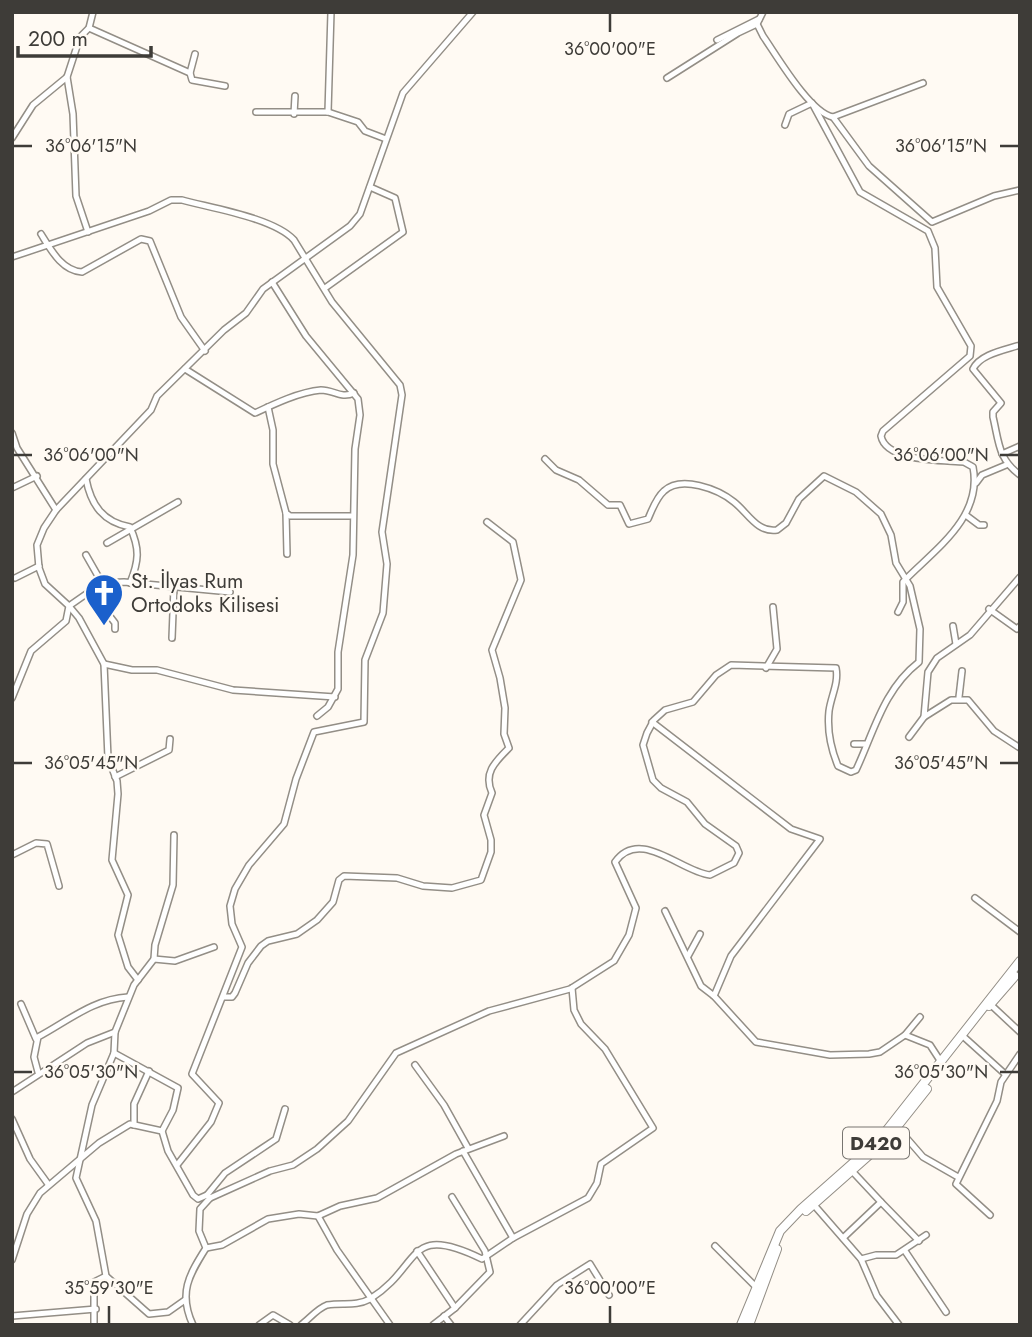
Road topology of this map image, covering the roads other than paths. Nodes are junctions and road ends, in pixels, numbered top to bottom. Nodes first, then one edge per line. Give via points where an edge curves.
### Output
1 (93, 12) edge
2 (331, 12) edge
3 (473, 12) edge
4 (763, 12) edge
5 (758, 22) junction
6 (89, 28) junction
7 (716, 40) dead end
8 (195, 54) dead end
9 (190, 73) junction
10 (67, 77) junction
11 (667, 78) dead end
12 (923, 83) dead end
13 (225, 86) dead end
14 (295, 96) dead end
15 (812, 103) junction
16 (256, 112) dead end
17 (328, 112) junction
18 (294, 114) junction
19 (833, 117) junction
20 (785, 125) dead end
21 (12, 138) edge
22 (386, 139) junction
23 (370, 187) junction
24 (1020, 190) edge
25 (88, 232) junction
26 (41, 234) dead end
27 (48, 245) junction
28 (12, 257) edge
29 (305, 258) junction
30 (272, 282) junction
31 (325, 288) junction
32 (1020, 345) edge
33 (205, 351) junction
34 (185, 369) junction
35 (354, 393) junction
36 (268, 407) junction
37 (12, 433) edge
38 (1020, 446) edge
39 (1002, 454) junction
40 (545, 459) dead end
41 (1006, 465) junction
42 (1020, 475) edge
43 (37, 476) junction
44 (86, 479) junction
45 (976, 483) junction
46 (12, 488) edge
47 (178, 502) dead end
48 (56, 510) junction
49 (286, 513) junction
50 (351, 516) junction
51 (967, 516) junction
52 (487, 522) dead end
53 (984, 525) dead end
54 (130, 527) junction
55 (107, 543) dead end
56 (287, 554) dead end
57 (86, 555) dead end
58 (38, 566) junction
59 (1020, 577) edge
60 (15, 578) dead end
61 (907, 579) junction
62 (102, 583) junction
63 (130, 583) junction
64 (174, 587) junction
65 (230, 592) dead end
66 (69, 606) junction
67 (773, 607) dead end
68 (991, 610) junction
69 (898, 612) dead end
70 (953, 626) dead end
71 (1020, 626) edge
72 (115, 629) dead end
73 (172, 638) dead end
74 (956, 644) junction
75 (919, 662) junction
76 (104, 664) junction
77 (766, 668) junction
78 (962, 671) dead end
79 (928, 672) junction
80 (335, 697) junction
81 (959, 697) junction
82 (12, 698) edge
83 (317, 716) dead end
84 (924, 717) junction
85 (652, 722) junction
86 (909, 737) dead end
87 (170, 739) dead end
88 (854, 744) dead end
89 (865, 744) junction
90 (1020, 748) edge
91 (116, 777) junction
92 (174, 835) dead end
93 (12, 855) edge
94 (58, 886) dead end
95 (975, 898) dead end
96 (665, 911) dead end
97 (1020, 932) edge
98 (700, 934) dead end
99 (215, 947) dead end
100 (688, 956) junction
101 (155, 959) junction
102 (1020, 961) edge
103 (1020, 970) edge
104 (1013, 978) junction
105 (138, 980) junction
106 (1020, 985) edge
107 (572, 988) junction
108 (714, 996) junction
109 (128, 997) junction
110 (224, 997) junction
111 (21, 1004) dead end
112 (990, 1004) junction
113 (920, 1017) dead end
114 (115, 1032) junction
115 (1020, 1032) edge
116 (905, 1035) junction
117 (965, 1038) junction
118 (36, 1039) junction
119 (114, 1053) junction
120 (1020, 1055) edge
121 (941, 1062) junction
122 (415, 1065) dead end
123 (149, 1071) junction
124 (38, 1072) junction
125 (1005, 1074) junction
126 (12, 1093) edge
127 (285, 1109) dead end
128 (12, 1119) edge
129 (134, 1125) junction
130 (897, 1127) junction
131 (162, 1131) junction
132 (504, 1136) dead end
133 (465, 1150) junction
134 (80, 1160) junction
135 (177, 1165) junction
136 (852, 1171) junction
137 (958, 1177) junction
138 (48, 1184) junction
139 (209, 1196) junction
140 (452, 1197) dead end
141 (881, 1202) junction
142 (814, 1205) junction
143 (990, 1215) dead end
144 (318, 1216) junction
145 (926, 1236) dead end
146 (513, 1238) junction
147 (843, 1238) junction
148 (919, 1241) junction
149 (715, 1246) dead end
150 (206, 1248) junction
151 (417, 1251) junction
152 (905, 1251) junction
153 (486, 1256) junction
154 (860, 1259) junction
155 (12, 1260) edge
156 (106, 1276) junction
157 (757, 1289) junction
158 (609, 1295) dead end
159 (371, 1298) junction
160 (185, 1300) junction
161 (454, 1308) junction
162 (96, 1309) junction
163 (946, 1312) dead end
164 (444, 1315) junction
165 (12, 1316) edge
166 (94, 1325) edge
167 (193, 1325) edge
168 (259, 1325) edge
169 (290, 1325) edge
170 (301, 1325) edge
171 (390, 1325) edge
172 (433, 1325) edge
173 (451, 1325) edge
174 (520, 1325) edge
175 (741, 1325) edge
176 (749, 1325) edge
177 (899, 1325) edge

1 - 6 street
2 - 17 street
3 - 22 street via 403,93
4 - 5 street
5 - 7 street
5 - 11 street
5 - 15 street
6 - 9 street
6 - 10 street via 80,37
8 - 9 street
9 - 13 street via 192,80
10 - 21 street via 33,105
10 - 25 street via 76,196
12 - 19 street
14 - 18 street
15 - 19 street
15 - 20 street via 789,114
15 - 45 street via 860,191 928,231 935,248 937,287 971,346 970,356 883,430 882,442 907,456 964,462 973,467
16 - 18 street
17 - 18 street
17 - 22 street via 358,122 365,131
19 - 24 street via 869,166 932,222
22 - 23 street
23 - 29 street via 350,226
23 - 31 street via 395,198 403,232
25 - 27 street
25 - 29 street via 171,200 182,200 287,232
26 - 27 street
27 - 28 street
27 - 33 street via 66,268 82,272 141,239 149,241 181,317
29 - 30 street
29 - 31 street
30 - 33 street
30 - 35 street via 306,336
31 - 110 street via 400,385 402,395 383,532 387,564 383,613 365,660 364,722 314,732 284,824 235,889 230,906 232,924 242,947
32 - 39 street via 976,362 973,369 1001,403 993,417
33 - 34 street
34 - 36 street via 248,411
34 - 44 street
35 - 36 street via 338,396 320,390
35 - 50 street via 360,415
36 - 49 street via 273,464
37 - 43 street
38 - 39 street
39 - 41 street
40 - 61 street via 608,505 620,505 629,524 648,519 666,489 685,485 713,490 734,502 762,529 777,530 812,484 826,476 856,492 881,514 896,563
41 - 42 street
41 - 45 street via 982,475
43 - 46 street
43 - 48 street
44 - 48 street
44 - 54 street via 96,508 117,525
45 - 51 street
47 - 54 street
48 - 58 street via 37,545
49 - 50 street
49 - 56 street
50 - 80 street via 353,555
51 - 53 street
51 - 61 street
52 - 110 street via 513,542 521,580 492,650 509,748 488,774 492,793 484,815 491,852 481,880 452,888 397,878 344,876 326,911 297,934 261,946 235,993
54 - 55 street
54 - 63 street via 139,546 138,565
57 - 62 street
58 - 60 street
58 - 66 street via 45,584
59 - 68 street
61 - 69 street
61 - 75 street via 920,629
62 - 63 street
62 - 66 street
62 - 72 street via 102,607
63 - 64 street
64 - 65 street
64 - 73 street
66 - 76 street
66 - 82 street via 66,621 31,651
67 - 77 street via 777,643
68 - 71 street via 1017,629
68 - 74 street
70 - 74 street
74 - 79 street via 937,658
75 - 79 street
75 - 89 street via 890,693
76 - 80 street via 157,670 233,690
76 - 91 street via 108,758
77 - 85 street via 731,665 693,702 666,710
77 - 89 street via 836,668 829,713 830,742 838,766 845,772 856,770
78 - 81 street
79 - 84 street
80 - 83 street
81 - 84 street
81 - 90 street via 977,707 994,731
84 - 86 street
85 - 107 street via 643,745 653,780 687,802 739,853 734,863 710,875 686,869 654,850 643,848 619,856 615,862 636,908 633,923 614,961
85 - 108 street via 791,829 820,839 732,956
87 - 91 street via 169,750
88 - 89 street
91 - 105 street via 112,860 128,895 118,935 128,967
92 - 101 street via 173,885
93 - 94 street via 36,843 47,844
95 - 97 street via 999,922
96 - 100 street
98 - 100 street
99 - 101 street via 175,961
100 - 108 street via 701,986
101 - 105 street
102 - 121 highway, D420
103 - 104 highway, D420
104 - 106 street
104 - 112 highway, D420
105 - 109 street
107 - 139 street via 489,1011 396,1053 348,1121 317,1149 293,1165
107 - 146 street via 581,1024 605,1049 653,1128 601,1164 588,1198
108 - 116 street via 749,1038 765,1046 792,1046 830,1055 869,1054
109 - 114 street
109 - 118 street via 111,998 78,1012
110 - 135 street via 192,1074 219,1103 211,1122
111 - 118 street
112 - 115 street
112 - 117 highway, D420
113 - 116 street
114 - 119 street
114 - 124 street
116 - 121 street via 930,1045
117 - 125 street
117 - 130 highway, D420
118 - 124 street
119 - 123 street
119 - 134 street via 92,1105
120 - 125 street
121 - 157 highway, D420 via 879,1140 788,1221 773,1244
122 - 133 street via 444,1105
123 - 129 street via 134,1104
123 - 131 street via 178,1088
124 - 126 street
125 - 137 street via 998,1101
127 - 139 street via 276,1139 225,1173
128 - 138 street via 30,1159
129 - 131 street
129 - 134 street via 116,1130
130 - 136 highway, D420
130 - 137 street via 923,1157
131 - 135 street
132 - 133 street
133 - 144 street via 377,1198
133 - 146 street
134 - 138 street
134 - 156 street via 77,1182 96,1221
135 - 139 street via 193,1195 198,1199
136 - 141 street
136 - 142 highway, D420
137 - 143 street via 956,1184
138 - 155 street via 27,1214
139 - 150 street via 199,1220
140 - 153 street
141 - 147 street
141 - 148 street
142 - 147 street
142 - 176 highway, D420 via 782,1237
144 - 150 street via 268,1219 222,1245
144 - 159 street
145 - 148 street
146 - 153 street
147 - 154 street
148 - 152 street
149 - 157 street
150 - 160 street via 187,1279
151 - 153 street via 444,1243 482,1259
151 - 159 street
151 - 161 street
152 - 154 street
152 - 163 street
153 - 161 street via 490,1272
154 - 177 street via 877,1296
156 - 160 street via 149,1314 167,1312
156 - 162 street via 94,1282
157 - 175 highway, D420
158 - 174 street via 590,1264 557,1285
159 - 170 street via 357,1305 325,1306
159 - 171 street
160 - 167 street
161 - 164 street
162 - 165 street
162 - 166 street
164 - 172 street
164 - 173 street
168 - 169 street via 273,1315

